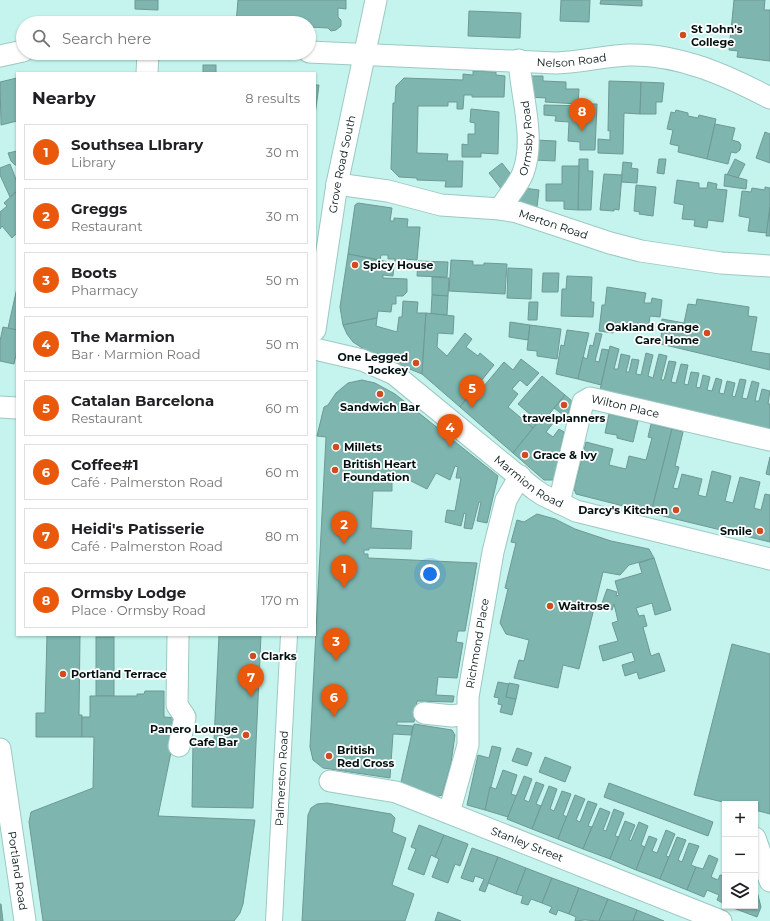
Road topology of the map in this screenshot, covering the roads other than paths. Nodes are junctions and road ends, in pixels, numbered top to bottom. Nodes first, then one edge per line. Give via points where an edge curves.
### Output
1 (376, 0) edge
2 (316, 52) edge
3 (16, 53) edge
4 (366, 53) junction
5 (0, 56) edge
6 (148, 60) edge
7 (519, 60) junction
8 (147, 72) edge
9 (770, 98) edge
10 (337, 184) junction
11 (500, 209) junction
12 (770, 266) edge
13 (316, 323) edge
14 (316, 349) edge
15 (0, 407) edge
16 (16, 408) edge
17 (770, 440) edge
18 (520, 476) junction
19 (559, 503) junction
20 (770, 559) edge
21 (178, 636) edge
22 (289, 636) edge
23 (424, 713) dead end
24 (466, 714) junction
25 (179, 746) dead end
26 (0, 748) edge
27 (330, 781) dead end
28 (450, 813) junction
29 (758, 847) edge
30 (770, 881) edge
31 (25, 921) edge
32 (274, 921) edge
33 (721, 921) edge

1 - 4 street, Grove Road South
2 - 4 street, Nelson Road
3 - 5 street
4 - 7 street, Nelson Road
4 - 10 street, Grove Road South
6 - 8 street
7 - 9 street, Nelson Road via 578,62 627,55 650,55 689,63
7 - 11 street, Ormsby Road via 527,154 522,174
10 - 11 street, Merton Road via 388,191 441,205
10 - 13 street, Grove Road South
11 - 12 street, Merton Road via 532,216 641,251 720,263
14 - 18 street, Marmion Road via 362,360 394,374
15 - 16 street
17 - 19 street, Wilton Place via 590,398 583,402
18 - 19 street, Marmion Road via 543,495
18 - 24 street, Richmond Place via 506,500 493,552
19 - 20 street, Marmion Road via 576,511
21 - 25 street via 177,706 185,717
22 - 32 street, Palmerston Road
23 - 24 street via 452,716
24 - 28 street, Richmond Place via 468,745
26 - 31 street, Portland Road
27 - 28 street, Stanley Street via 396,792
28 - 33 street, Stanley Street
29 - 30 street

